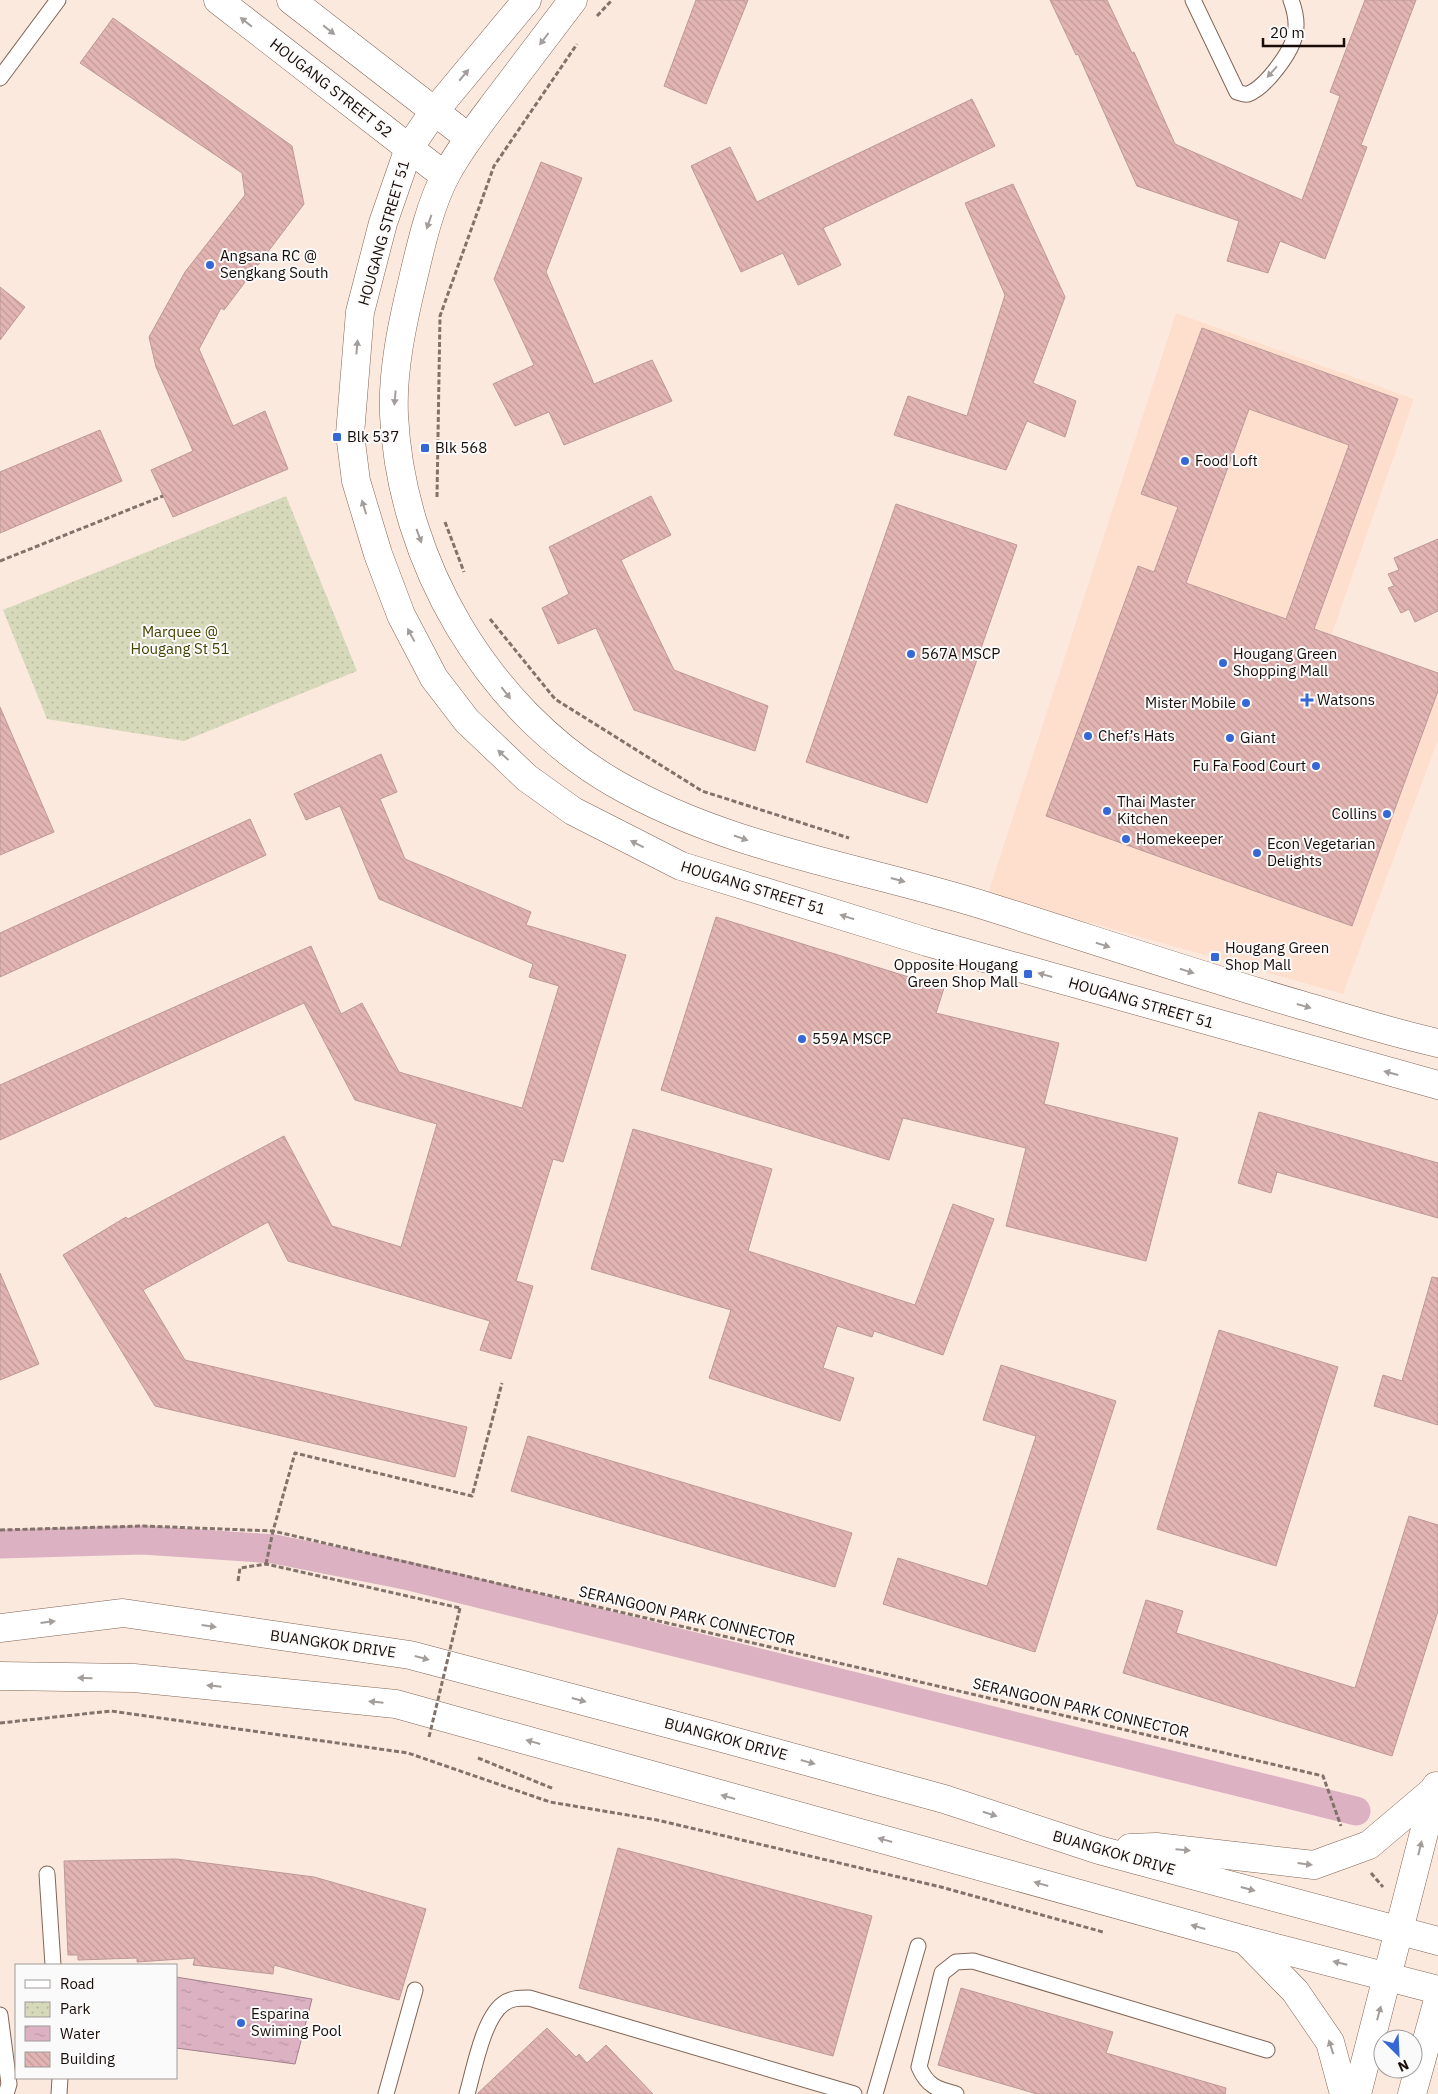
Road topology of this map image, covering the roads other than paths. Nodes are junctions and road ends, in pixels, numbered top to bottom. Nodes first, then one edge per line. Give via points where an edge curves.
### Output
1 (58, 0) edge
2 (218, 0) edge
3 (290, 0) edge
4 (527, 0) edge
5 (573, 0) edge
6 (1193, 0) edge
7 (1291, 0) edge
8 (0, 78) edge
9 (433, 113) junction
10 (469, 138) junction
11 (409, 148) junction
12 (445, 176) junction
13 (1438, 1043) edge
14 (1438, 1085) edge
15 (0, 1628) edge
16 (0, 1676) edge
17 (1436, 1784) edge
18 (1099, 1850) junction
19 (47, 1874) dead end
20 (1398, 1930) junction
21 (1245, 1940) junction
22 (1438, 1942) edge
23 (918, 1946) dead end
24 (53, 1964) edge
25 (1387, 1976) junction
26 (415, 1990) dead end
27 (1438, 1990) edge
28 (1438, 2000) edge
29 (0, 2015) edge
30 (1267, 2050) dead end
31 (1438, 2059) edge
32 (60, 2079) edge
33 (1414, 2087) edge
34 (6, 2094) edge
35 (59, 2094) edge
36 (386, 2094) edge
37 (467, 2094) edge
38 (854, 2094) edge
39 (875, 2094) edge
40 (956, 2094) edge
41 (1344, 2094) edge
42 (1357, 2094) edge

1 - 8 lane
11 -> 2 street, HOUGANG STREET 52
3 -> 9 street
9 -> 4 street, HOUGANG STREET 51
5 -> 10 street
7 -> 6 lane via 1296,28 1288,52 1255,91 1246,95 1237,92
9 - 10 street
9 - 11 street, HOUGANG STREET 51
10 - 12 street
11 - 12 street, HOUGANG STREET 52
14 -> 11 street, HOUGANG STREET 51 via 936,944 681,866 573,812 527,778 467,721 434,678 401,615 356,482 350,434 360,312 383,223
12 -> 13 street via 420,247 401,329 394,412 402,490 431,570 453,617 476,655 513,702 562,748 614,783 695,822 765,846 944,893 1140,957
15 -> 18 street, BUANGKOK DRIVE via 123,1613 410,1655 944,1799
21 -> 16 street via 396,1704 134,1678
18 -> 17 street via 1156,1847 1314,1865 1368,1845
20 -> 17 street
18 -> 20 street, BUANGKOK DRIVE
19 - 24 lane
20 - 22 street, BUANGKOK DRIVE
20 - 25 street
25 -> 21 street
41 -> 21 street via 1330,2042 1295,1991
23 - 39 lane
25 - 27 street
42 -> 25 street
26 - 36 lane
28 - 33 street
29 - 34 lane via 9,2084
30 - 40 lane via 1041,1979 973,1961 956,1962 942,1973 919,2066 925,2080 940,2090
31 - 33 street
32 - 35 lane
37 - 38 lane via 493,2013 515,1998 529,1998

